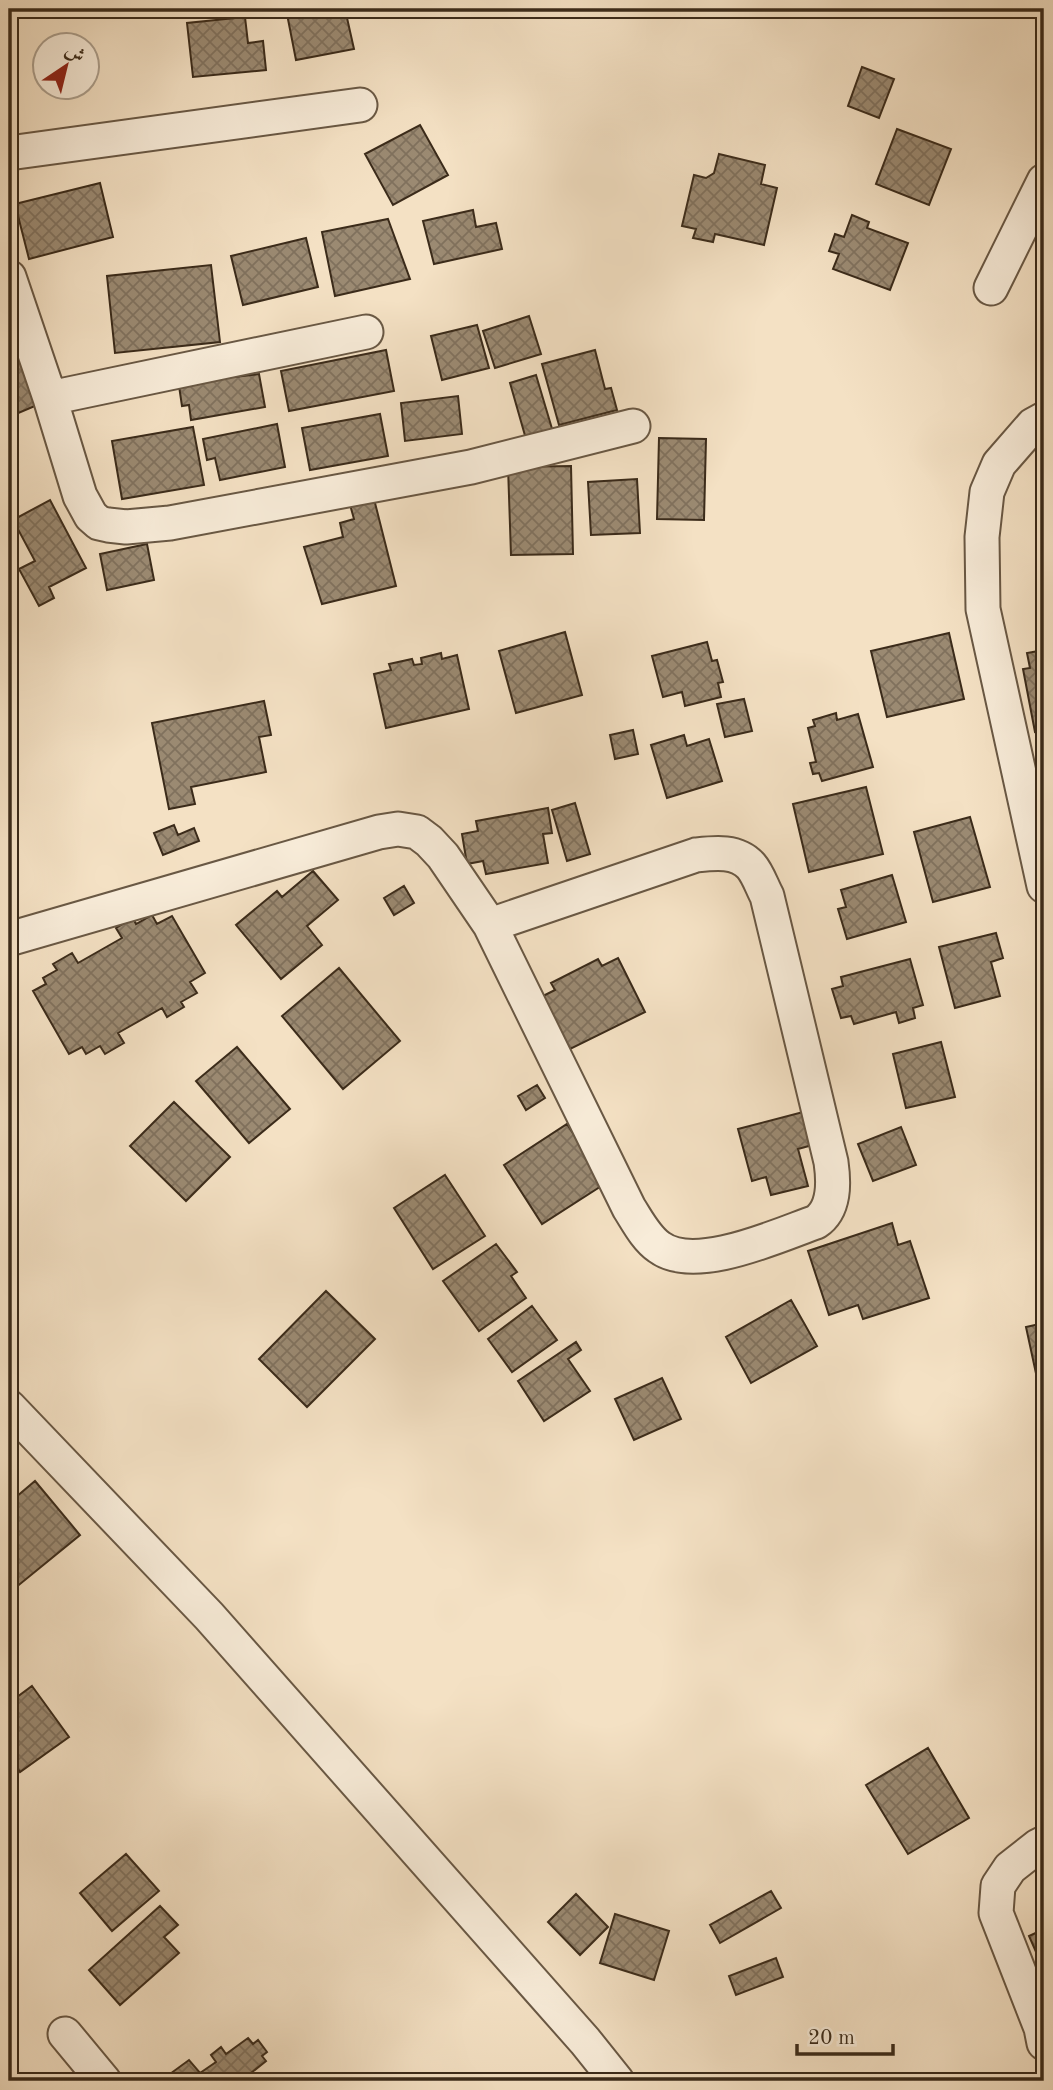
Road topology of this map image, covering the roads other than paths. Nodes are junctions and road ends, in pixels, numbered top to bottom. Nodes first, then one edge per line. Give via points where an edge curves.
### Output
1 (360, 105) dead end
2 (9, 153) edge
3 (1044, 181) edge
4 (9, 277) edge
5 (992, 288) dead end
6 (15, 315) edge
7 (366, 332) dead end
8 (50, 398) junction
9 (1044, 419) edge
10 (633, 426) dead end
11 (1044, 886) edge
12 (490, 925) junction
13 (9, 939) edge
14 (9, 1407) edge
15 (1044, 1843) edge
16 (65, 2034) dead end
17 (1044, 2043) edge
18 (104, 2081) edge
19 (617, 2081) edge

1 - 2 street
3 - 5 street
4 - 6 street
6 - 8 street
7 - 8 street
8 - 10 street via 80,496 91,516 99,523 126,527 170,523 471,467
9 - 11 street via 1032,425 999,464 987,492 982,537 983,609
12 - 12 street via 696,855 729,854 750,865 767,897 831,1162 830,1206 823,1217 735,1251 686,1257 658,1247 629,1208
12 - 13 street via 429,841 417,832 397,829
14 - 19 street via 209,1616
15 - 17 street via 1010,1868 998,1886 996,1913
16 - 18 street

